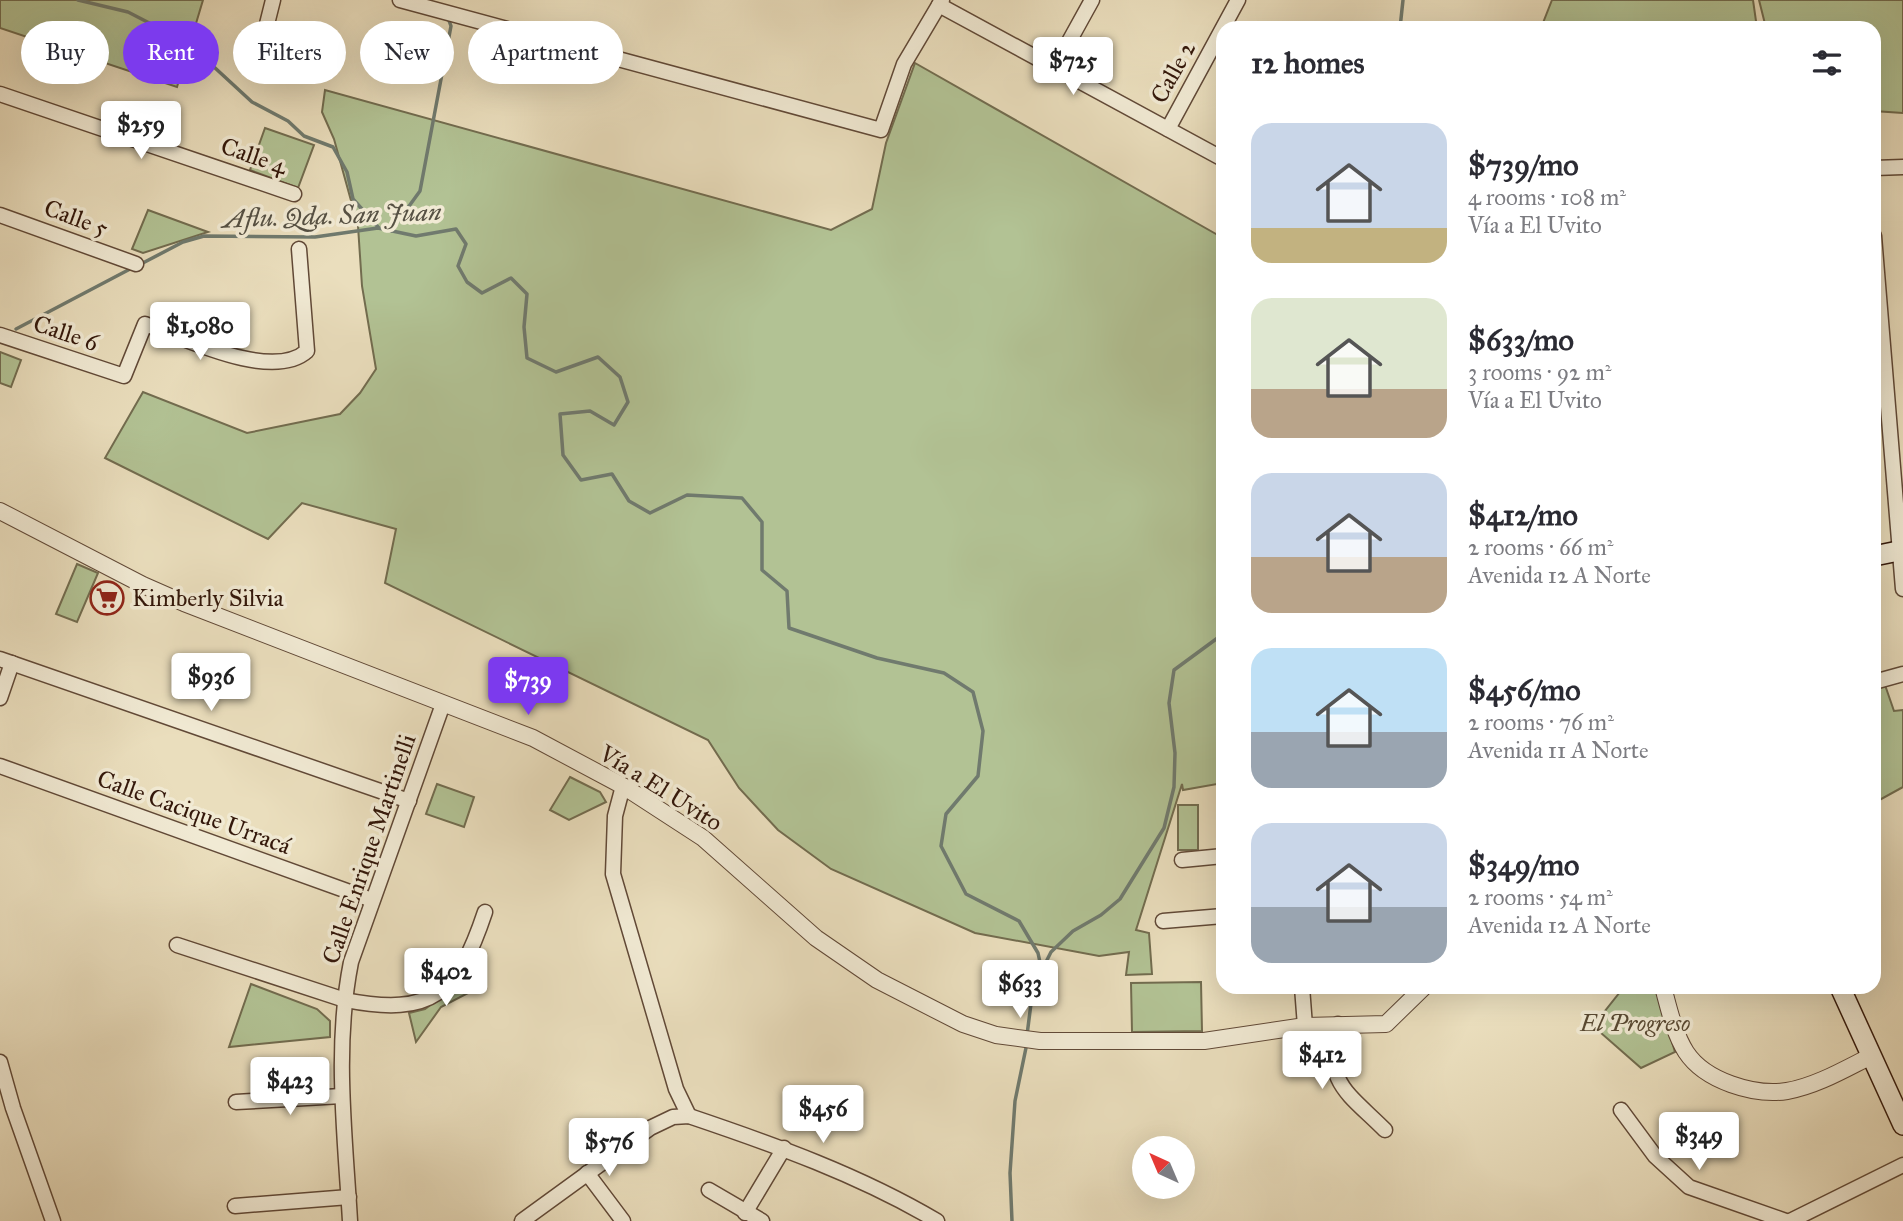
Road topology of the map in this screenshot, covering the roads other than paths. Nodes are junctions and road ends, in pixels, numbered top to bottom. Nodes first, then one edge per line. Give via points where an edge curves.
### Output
1 (274, 0) edge
2 (400, 0) edge
3 (1092, 0) edge
4 (1238, 0) edge
5 (941, 3) edge
6 (268, 21) edge
7 (1227, 21) edge
8 (1216, 41) edge
9 (1055, 67) junction
10 (0, 94) edge
11 (1168, 129) junction
12 (1216, 155) edge
13 (1903, 167) edge
14 (1881, 168) edge
15 (294, 194) dead end
16 (0, 215) edge
17 (299, 249) dead end
18 (136, 264) dead end
19 (0, 335) edge
20 (1881, 349) edge
21 (0, 511) edge
22 (1901, 550) edge
23 (1881, 554) edge
24 (1903, 589) edge
25 (6, 661) edge
26 (1903, 674) edge
27 (1881, 680) edge
28 (0, 698) edge
29 (443, 704) junction
30 (0, 766) edge
31 (623, 786) junction
32 (409, 801) junction
33 (1216, 857) edge
34 (1182, 860) dead end
35 (372, 900) junction
36 (485, 912) dead end
37 (1216, 917) edge
38 (1163, 921) dead end
39 (177, 945) dead end
40 (1303, 994) edge
41 (1417, 994) edge
42 (1665, 994) edge
43 (1843, 994) edge
44 (345, 1000) junction
45 (1338, 1024) junction
46 (1305, 1026) junction
47 (1871, 1056) junction
48 (0, 1062) edge
49 (342, 1096) junction
50 (236, 1102) dead end
51 (1621, 1110) dead end
52 (689, 1116) junction
53 (1903, 1125) edge
54 (1385, 1130) dead end
55 (784, 1148) junction
56 (1903, 1165) edge
57 (587, 1173) junction
58 (709, 1190) dead end
59 (349, 1197) junction
60 (236, 1206) dead end
61 (745, 1213) junction
62 (1813, 1217) edge
63 (53, 1221) edge
64 (350, 1221) edge
65 (522, 1221) edge
66 (623, 1221) edge
67 (762, 1221) edge
68 (937, 1221) edge
69 (1788, 1221) edge

1 - 6 street
2 - 5 street via 881,130 904,64
3 - 9 street
4 - 7 street, Calle 2
5 - 9 street
8 - 11 street, Calle 2
9 - 11 street
10 - 15 street, Calle 4
11 - 12 street
13 - 14 street
16 - 18 street, Calle 5
17 - 19 street, Calle 6 via 307,351 299,358 253,362 145,324 124,376
20 - 22 street
21 - 29 street, Vía a El Uvito via 142,585
22 - 23 main road
22 - 24 street
25 - 28 street
25 - 32 street
26 - 27 street
29 - 31 street, Vía a El Uvito via 533,738
29 - 32 street, Calle Enrique Martinelli
30 - 35 street, Calle Cacique Urracá
31 - 46 street, Vía a El Uvito via 688,826 816,938 877,980 952,1019 996,1035 1040,1041 1204,1041
31 - 52 street via 615,816 613,874 676,1090
32 - 35 street, Calle Enrique Martinelli
33 - 34 street
35 - 44 street, Calle Enrique Martinelli via 351,962
36 - 44 street via 473,948 454,979 421,1004
37 - 38 street
39 - 44 street
40 - 46 street
41 - 45 street, Vía a El Uvito via 1386,1024
42 - 47 street via 1686,1052 1699,1068 1736,1085 1786,1091
43 - 47 main road
44 - 49 street, Calle Enrique Martinelli
45 - 46 street, Vía a El Uvito
45 - 54 street via 1332,1048 1337,1082
47 - 53 main road
48 - 63 street
49 - 50 street
49 - 59 street, Calle Enrique Martinelli
51 - 69 street via 1655,1156 1689,1187
52 - 55 street
52 - 57 street via 673,1117 650,1128
55 - 61 street
55 - 68 street via 887,1191
56 - 62 street
57 - 65 street
57 - 66 street
58 - 61 street
59 - 60 street
59 - 64 street, Calle Enrique Martinelli
61 - 67 street
62 - 69 street

